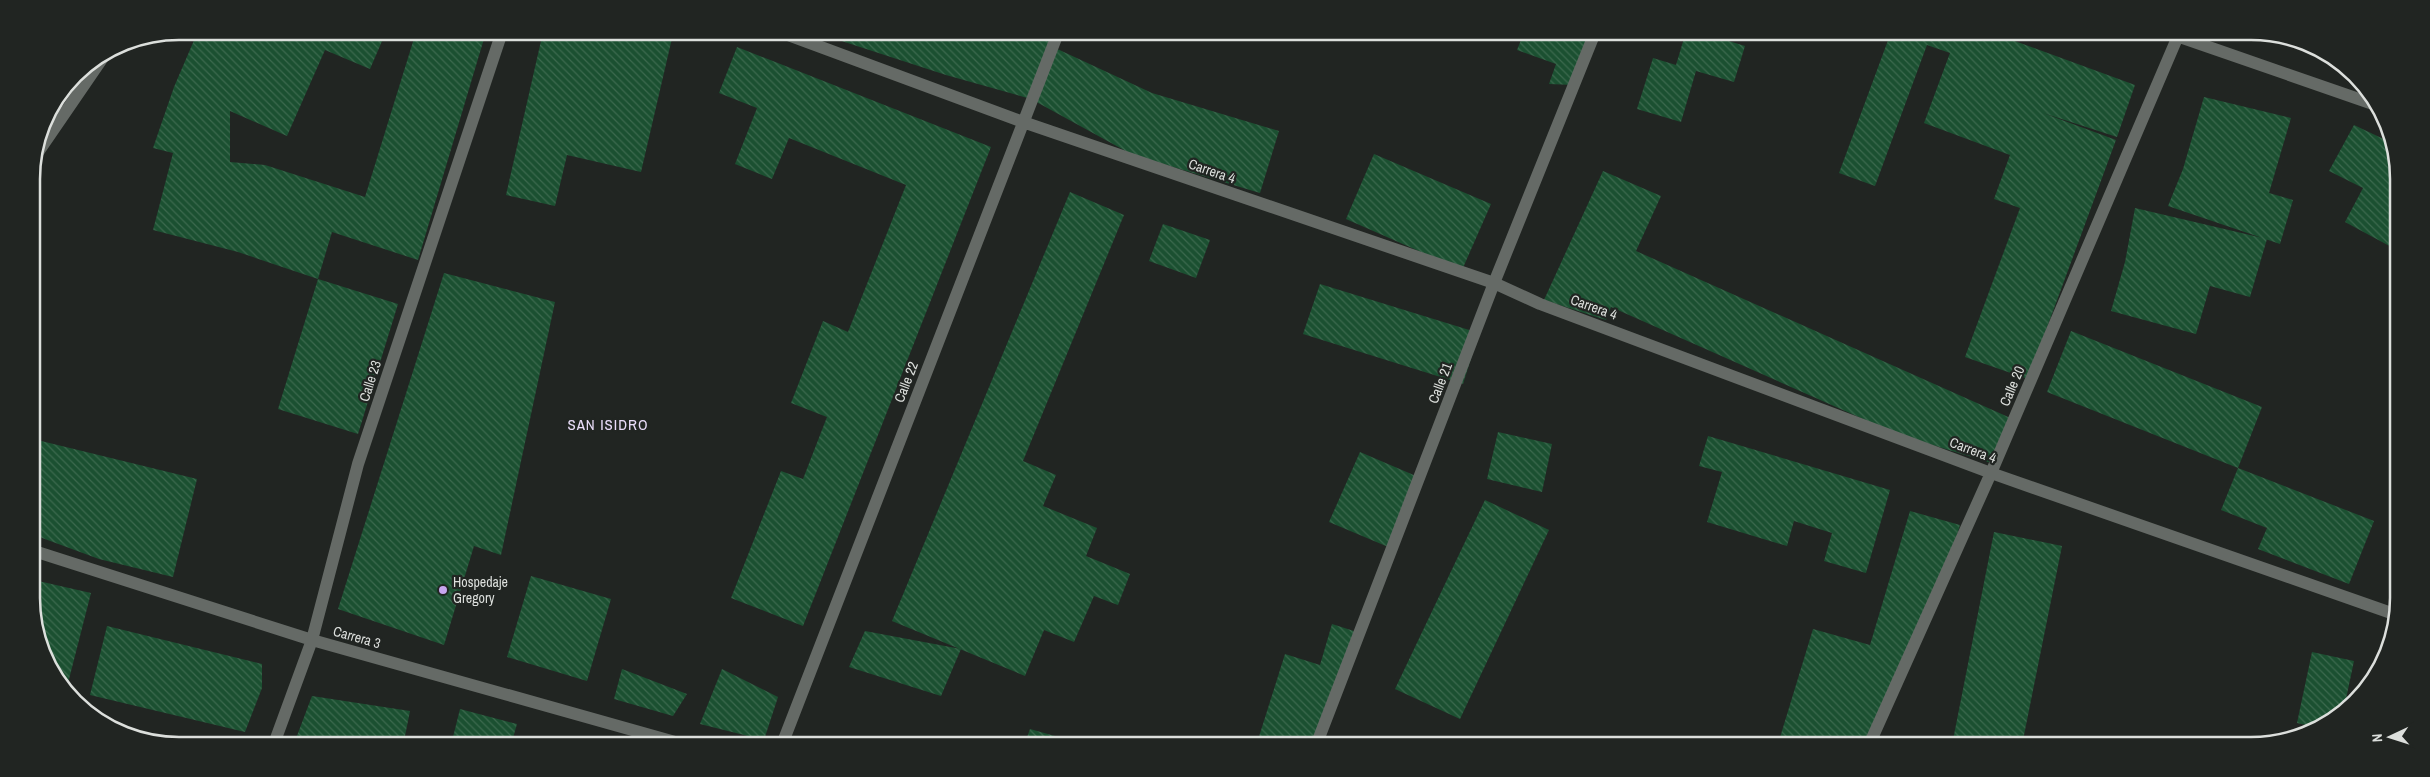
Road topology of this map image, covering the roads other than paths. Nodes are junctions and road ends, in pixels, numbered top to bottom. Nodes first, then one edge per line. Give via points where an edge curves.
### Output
1 (499, 40) edge
2 (802, 40) edge
3 (1055, 40) edge
4 (1592, 40) edge
5 (2176, 40) edge
6 (2189, 40) edge
7 (97, 68) edge
8 (2365, 101) edge
9 (1023, 122) junction
10 (46, 141) edge
11 (1494, 283) junction
12 (1991, 473) junction
13 (40, 553) edge
14 (2389, 612) edge
15 (312, 640) junction
16 (276, 737) edge
17 (658, 737) edge
18 (785, 737) edge
19 (1319, 737) edge
20 (1872, 737) edge

1 - 15 street, Calle 23 via 358,464
2 - 9 street, Carrera 4
3 - 9 street, Calle 22
4 - 11 street, Calle 21
5 - 12 street, Calle 20
6 - 8 street
7 - 10 street
9 - 11 street, Carrera 4
9 - 18 street, Calle 22
11 - 12 street, Carrera 4 via 1540,304
11 - 19 street, Calle 21
12 - 14 street, Carrera 4
12 - 20 street, Calle 20
13 - 15 street, Carrera 3
15 - 16 street, Calle 23
15 - 17 street, Carrera 3

